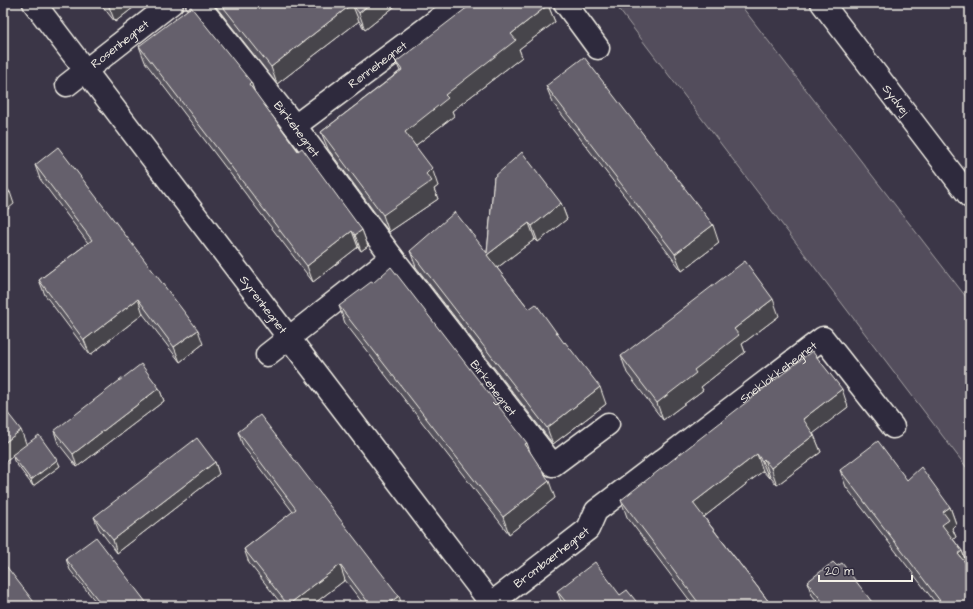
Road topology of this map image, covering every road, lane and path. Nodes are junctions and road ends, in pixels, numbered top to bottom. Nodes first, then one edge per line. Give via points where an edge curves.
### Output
1 (34, 3) edge
2 (172, 3) edge
3 (198, 3) edge
4 (460, 3) edge
5 (565, 3) edge
6 (822, 3) edge
7 (598, 48) dead end
8 (85, 71) junction
9 (67, 85) dead end
10 (295, 126) junction
11 (970, 197) edge
12 (392, 257) junction
13 (289, 338) junction
14 (268, 355) dead end
15 (608, 424) dead end
16 (893, 427) dead end
17 (662, 462) joint
18 (491, 605) edge

1 - 8 street, Syrenhegnet
2 - 8 street, Rosenhegnet
3 - 10 street, Birkehegnet
4 - 10 street, Rønnehegnet
5 - 7 street
6 - 11 street, Sydvej
8 - 9 street, Rosenhegnet
8 - 13 street, Syrenhegnet
10 - 12 street, Birkehegnet
12 - 13 street
12 - 15 street, Birkehegnet via 553,465
13 - 14 street
13 - 18 street, Syrenhegnet
16 - 17 street, Sneklokkehegnet via 823,338
17 - 18 street, Brombærhegnet via 596,511 588,529

